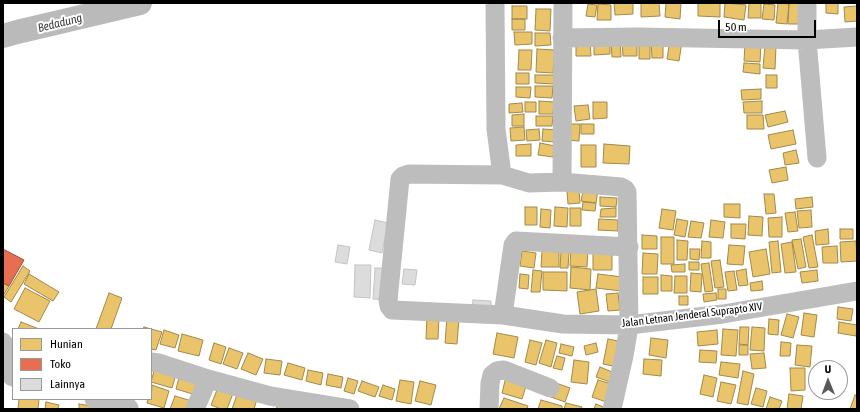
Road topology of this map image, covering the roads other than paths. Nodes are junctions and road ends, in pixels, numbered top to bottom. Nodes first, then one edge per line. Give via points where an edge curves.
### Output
1 (495, 3) edge
2 (563, 3) edge
3 (807, 3) edge
4 (857, 37) edge
5 (562, 38) junction
6 (807, 40) junction
7 (817, 158) dead end
8 (502, 175) junction
9 (562, 182) junction
10 (629, 247) junction
11 (857, 291) edge
12 (502, 315) junction
13 (629, 325) junction
14 (3, 342) edge
15 (152, 362) edge
16 (8, 373) edge
17 (208, 379) junction
18 (550, 388) dead end
19 (100, 400) edge
20 (267, 402) edge
21 (131, 405) edge
22 (340, 408) edge
23 (195, 409) edge
24 (489, 409) edge
25 (612, 409) edge

1 - 8 street via 496,129
2 - 5 street
3 - 6 street
4 - 6 street
5 - 6 street
5 - 9 street
6 - 7 street
8 - 9 street via 529,183
8 - 12 street, Jalan Letnan Jenderal Suprapto XIV via 402,176 399,183 388,300 392,310 397,311
9 - 10 street via 625,188
10 - 12 street via 516,241 512,245
10 - 13 street
11 - 13 street, Jalan Letnan Jenderal Suprapto XIV via 723,314
12 - 13 street, Jalan Letnan Jenderal Suprapto XIV via 563,324
13 - 25 street
14 - 16 street
15 - 17 street via 159,362
17 - 20 street
17 - 23 street
18 - 24 street via 504,370 497,371 492,375 490,383
19 - 21 street
20 - 22 street

